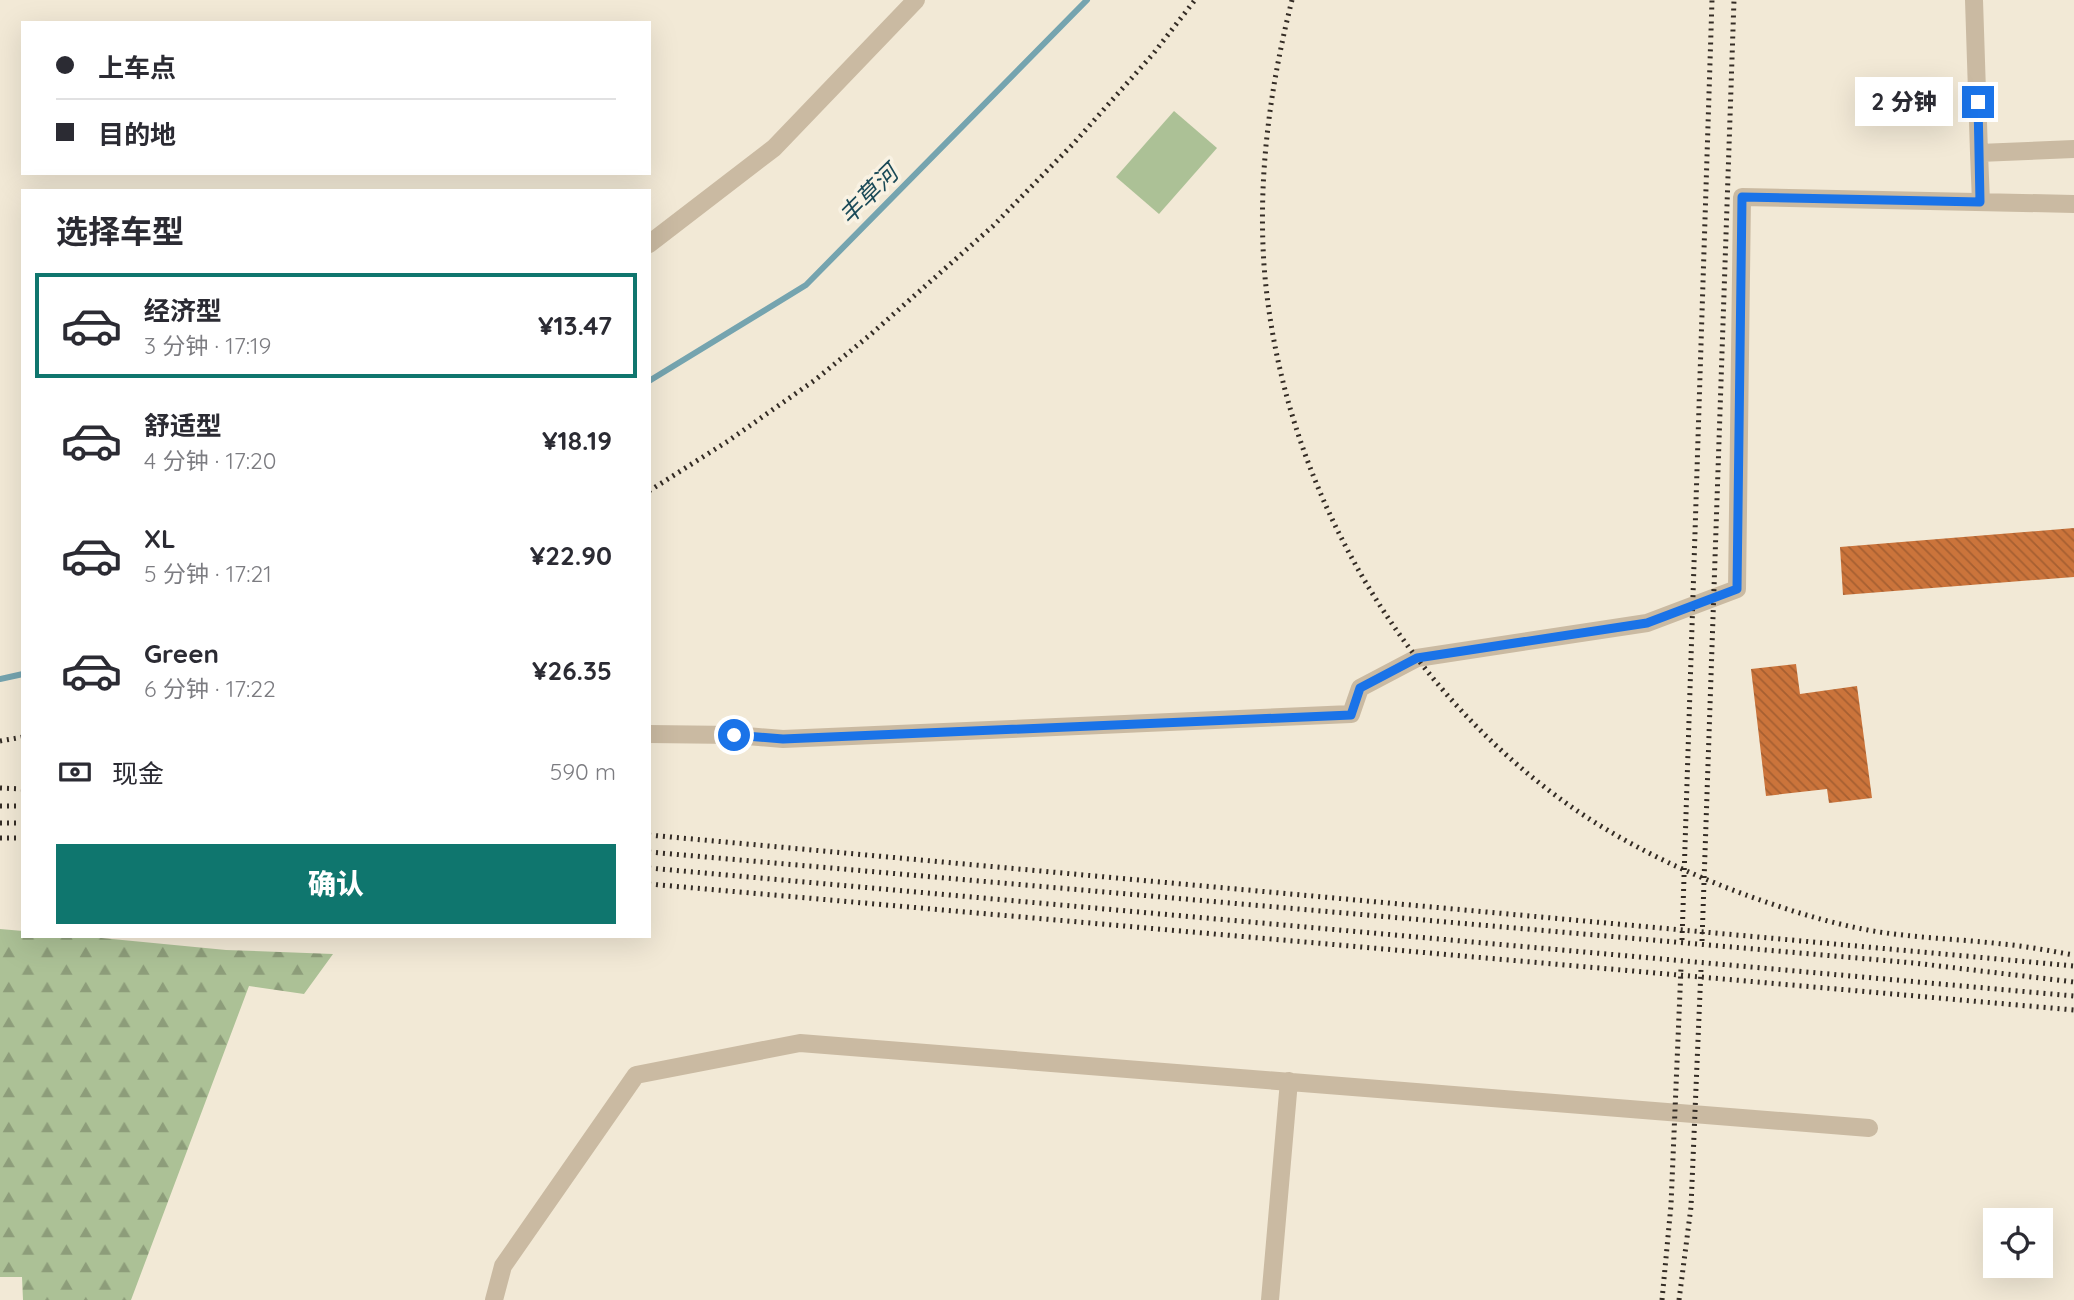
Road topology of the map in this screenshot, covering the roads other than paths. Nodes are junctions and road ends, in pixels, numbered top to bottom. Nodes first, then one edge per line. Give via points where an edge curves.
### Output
1 (916, 0) edge
2 (1974, 0) edge
3 (2074, 149) edge
4 (1979, 153) junction
5 (1980, 202) junction
6 (2074, 204) edge
7 (651, 242) edge
8 (651, 734) edge
9 (1289, 1081) junction
10 (1869, 1128) dead end
11 (494, 1300) edge
12 (1270, 1300) edge

1 - 7 street via 774,148
2 - 4 street
3 - 4 street
4 - 5 street
5 - 6 street
5 - 8 street via 1742,197 1737,589 1647,623 1417,658 1360,688 1351,715 783,739
9 - 10 street
9 - 11 street via 800,1043 636,1075 503,1266
9 - 12 street

